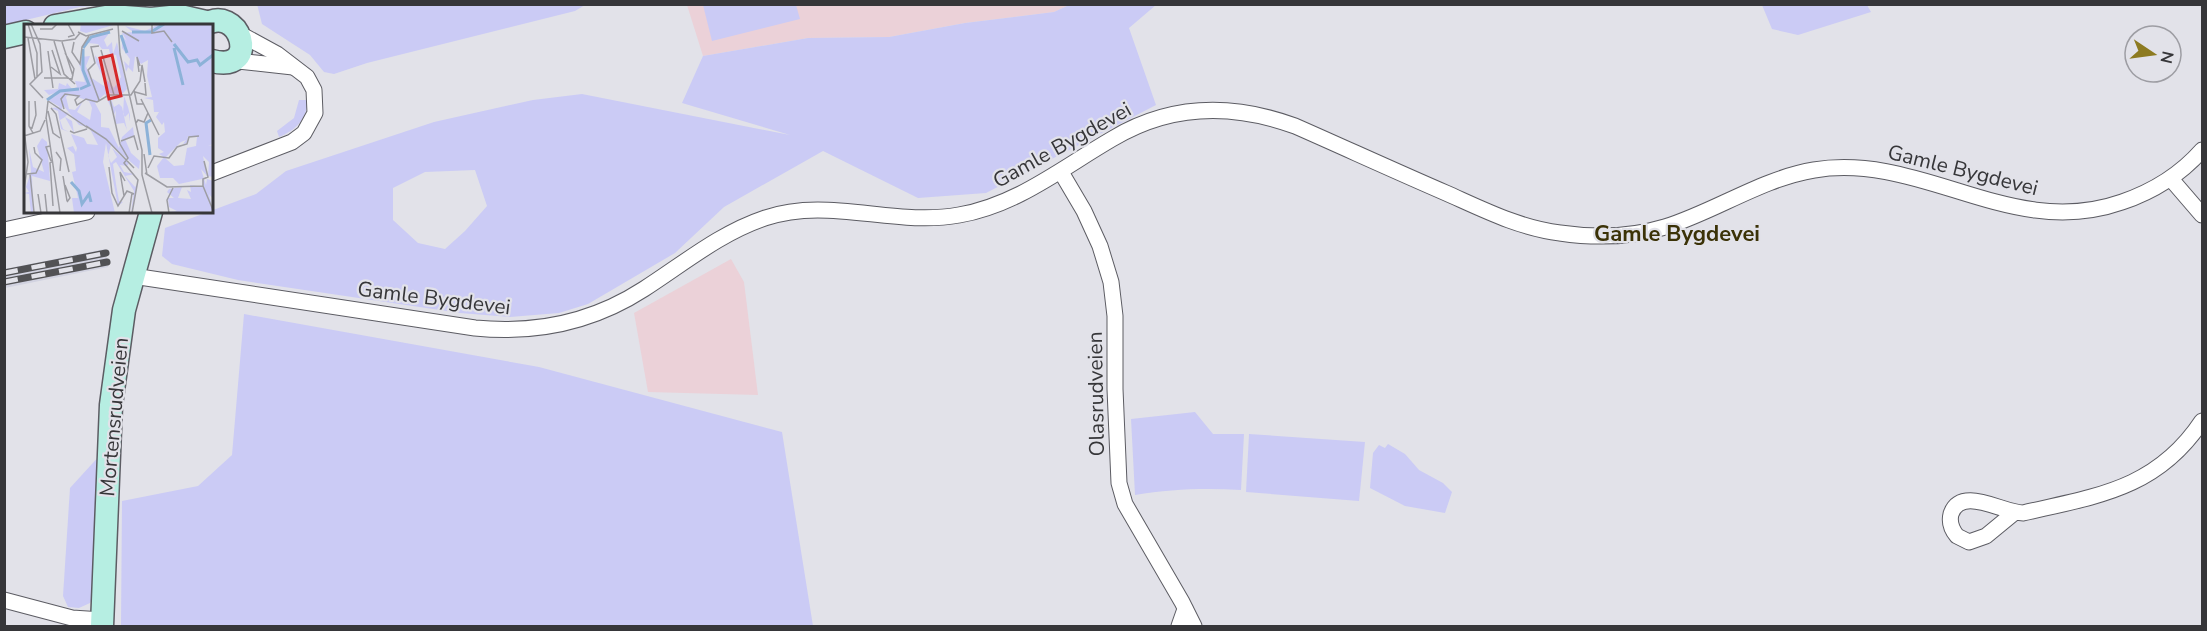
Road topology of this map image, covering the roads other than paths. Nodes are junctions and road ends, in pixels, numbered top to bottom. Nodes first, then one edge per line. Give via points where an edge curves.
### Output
1 (209, 18) edge
2 (239, 21) edge
3 (157, 22) edge
4 (64, 24) edge
5 (24, 32) edge
6 (4, 37) edge
7 (219, 66) edge
8 (293, 67) junction
9 (2202, 150) edge
10 (1061, 172) junction
11 (213, 173) edge
12 (2171, 179) junction
13 (82, 213) edge
14 (2202, 215) edge
15 (150, 216) edge
16 (4, 230) edge
17 (133, 276) junction
18 (2202, 421) edge
19 (2014, 513) dead end
20 (4, 600) edge
21 (1185, 609) junction
22 (102, 623) edge
23 (1179, 627) edge
24 (1194, 627) edge

1 - 2 street
1 - 3 street via 180,16
2 - 7 street via 242,41 238,52
2 - 8 street
3 - 4 street via 129,16
5 - 6 street
7 - 8 street
8 - 11 street via 308,76 314,90 315,113 307,128 299,138
9 - 12 street, Gamle Bygdevei
10 - 12 street, Gamle Bygdevei via 1143,123 1210,110 1267,116 1504,218 1543,230 1581,235 1666,227 1773,181 1828,168 1888,171 2012,207 2056,213 2115,205
10 - 17 street, Gamle Bygdevei via 991,208 957,216 905,217 820,209 775,214 724,236 644,289 602,311 525,330 475,328
10 - 21 street, Olasrudveien via 1084,211 1111,282 1122,494
12 - 14 street
13 - 16 street
15 - 17 street, Mortensrudveien
17 - 22 street, Mortensrudveien via 124,310 111,405
18 - 19 street via 2173,455 2128,485 2100,495
20 - 22 street
21 - 23 street
21 - 24 street, Olasrudveien

